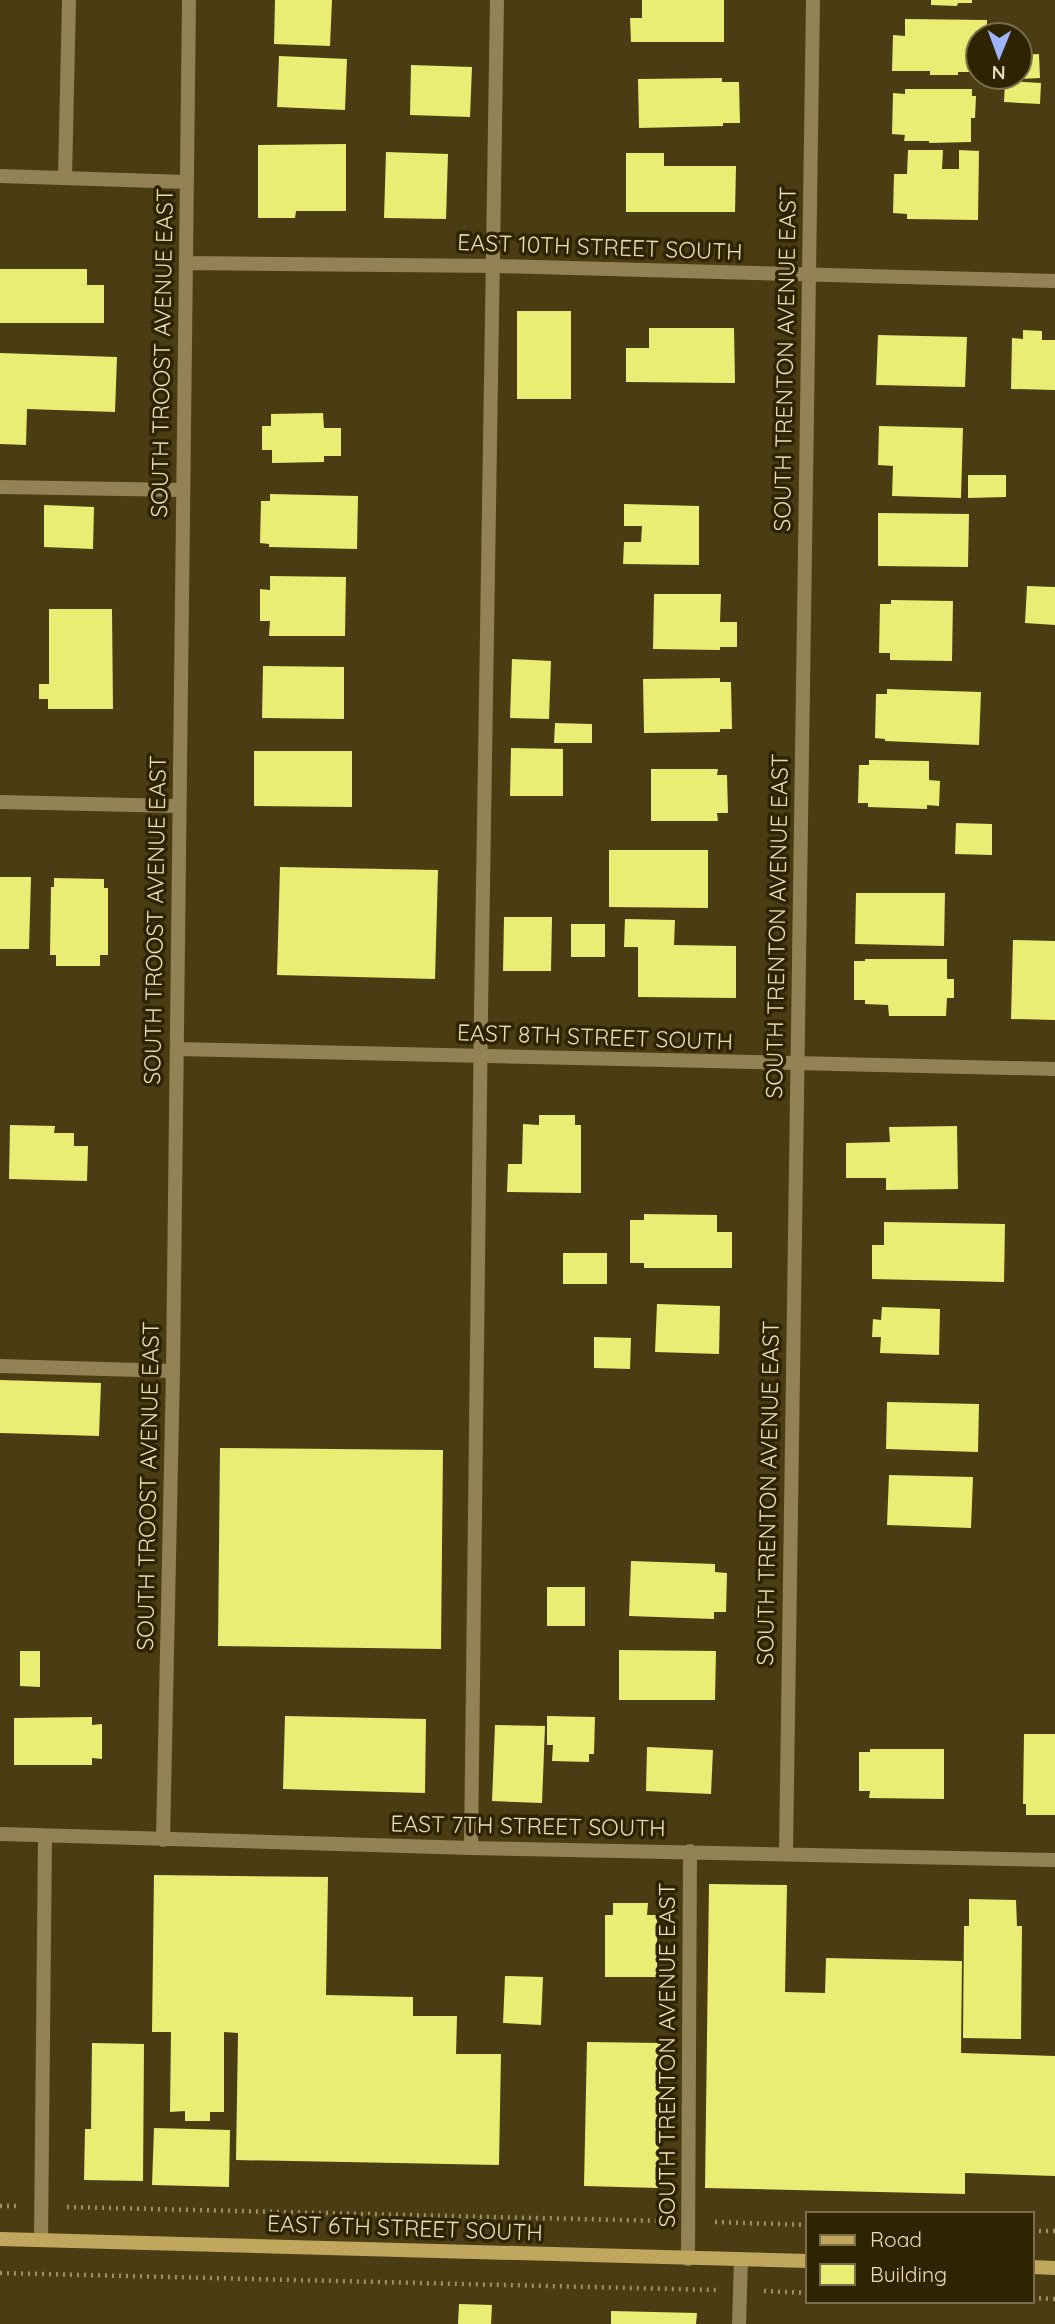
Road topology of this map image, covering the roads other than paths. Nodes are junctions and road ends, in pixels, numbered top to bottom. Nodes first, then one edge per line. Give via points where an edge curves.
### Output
1 (69, 0) edge
2 (189, 0) edge
3 (497, 0) edge
4 (813, 0) edge
5 (0, 176) edge
6 (65, 178) junction
7 (187, 182) junction
8 (186, 263) junction
9 (495, 266) junction
10 (809, 276) junction
11 (1055, 281) edge
12 (0, 487) edge
13 (183, 490) junction
14 (0, 802) edge
15 (178, 806) junction
16 (177, 1049) junction
17 (480, 1056) junction
18 (797, 1065) junction
19 (1055, 1069) edge
20 (0, 1366) edge
21 (173, 1371) junction
22 (0, 1834) edge
23 (45, 1836) junction
24 (163, 1840) junction
25 (471, 1848) junction
26 (691, 1851) junction
27 (786, 1853) junction
28 (1055, 1860) edge
29 (0, 2239) edge
30 (41, 2240) junction
31 (688, 2259) junction
32 (741, 2260) junction
33 (806, 2261) edge
34 (1034, 2267) edge
35 (1055, 2268) edge
36 (739, 2324) edge

1 - 6 street
2 - 7 street, SOUTH TROOST AVENUE EAST
3 - 9 street
4 - 10 street, SOUTH TRENTON AVENUE EAST
5 - 6 street
6 - 7 street
7 - 8 street, SOUTH TROOST AVENUE EAST
8 - 9 street, EAST 10TH STREET SOUTH
8 - 13 street, SOUTH TROOST AVENUE EAST
9 - 10 street, EAST 10TH STREET SOUTH
9 - 17 street
10 - 11 street, EAST 10TH STREET SOUTH
10 - 18 street, SOUTH TRENTON AVENUE EAST
12 - 13 street
13 - 15 street, SOUTH TROOST AVENUE EAST
14 - 15 street
15 - 16 street, SOUTH TROOST AVENUE EAST
16 - 17 street, EAST 8TH STREET SOUTH
16 - 21 street, SOUTH TROOST AVENUE EAST
17 - 18 street, EAST 8TH STREET SOUTH
17 - 25 street
18 - 19 street, EAST 8TH STREET SOUTH
18 - 27 street, SOUTH TRENTON AVENUE EAST
20 - 21 street
21 - 24 street, SOUTH TROOST AVENUE EAST
22 - 23 street, EAST 7TH STREET SOUTH
23 - 24 street, EAST 7TH STREET SOUTH
23 - 30 street
24 - 25 street, EAST 7TH STREET SOUTH
25 - 26 street, EAST 7TH STREET SOUTH
26 - 27 street, EAST 7TH STREET SOUTH
26 - 31 street, SOUTH TRENTON AVENUE EAST
27 - 28 street, EAST 7TH STREET SOUTH
29 - 30 street, EAST 6TH STREET SOUTH
30 - 31 street, EAST 6TH STREET SOUTH
31 - 32 street, EAST 6TH STREET SOUTH
32 - 33 street, EAST 6TH STREET SOUTH
32 - 36 street
34 - 35 street

